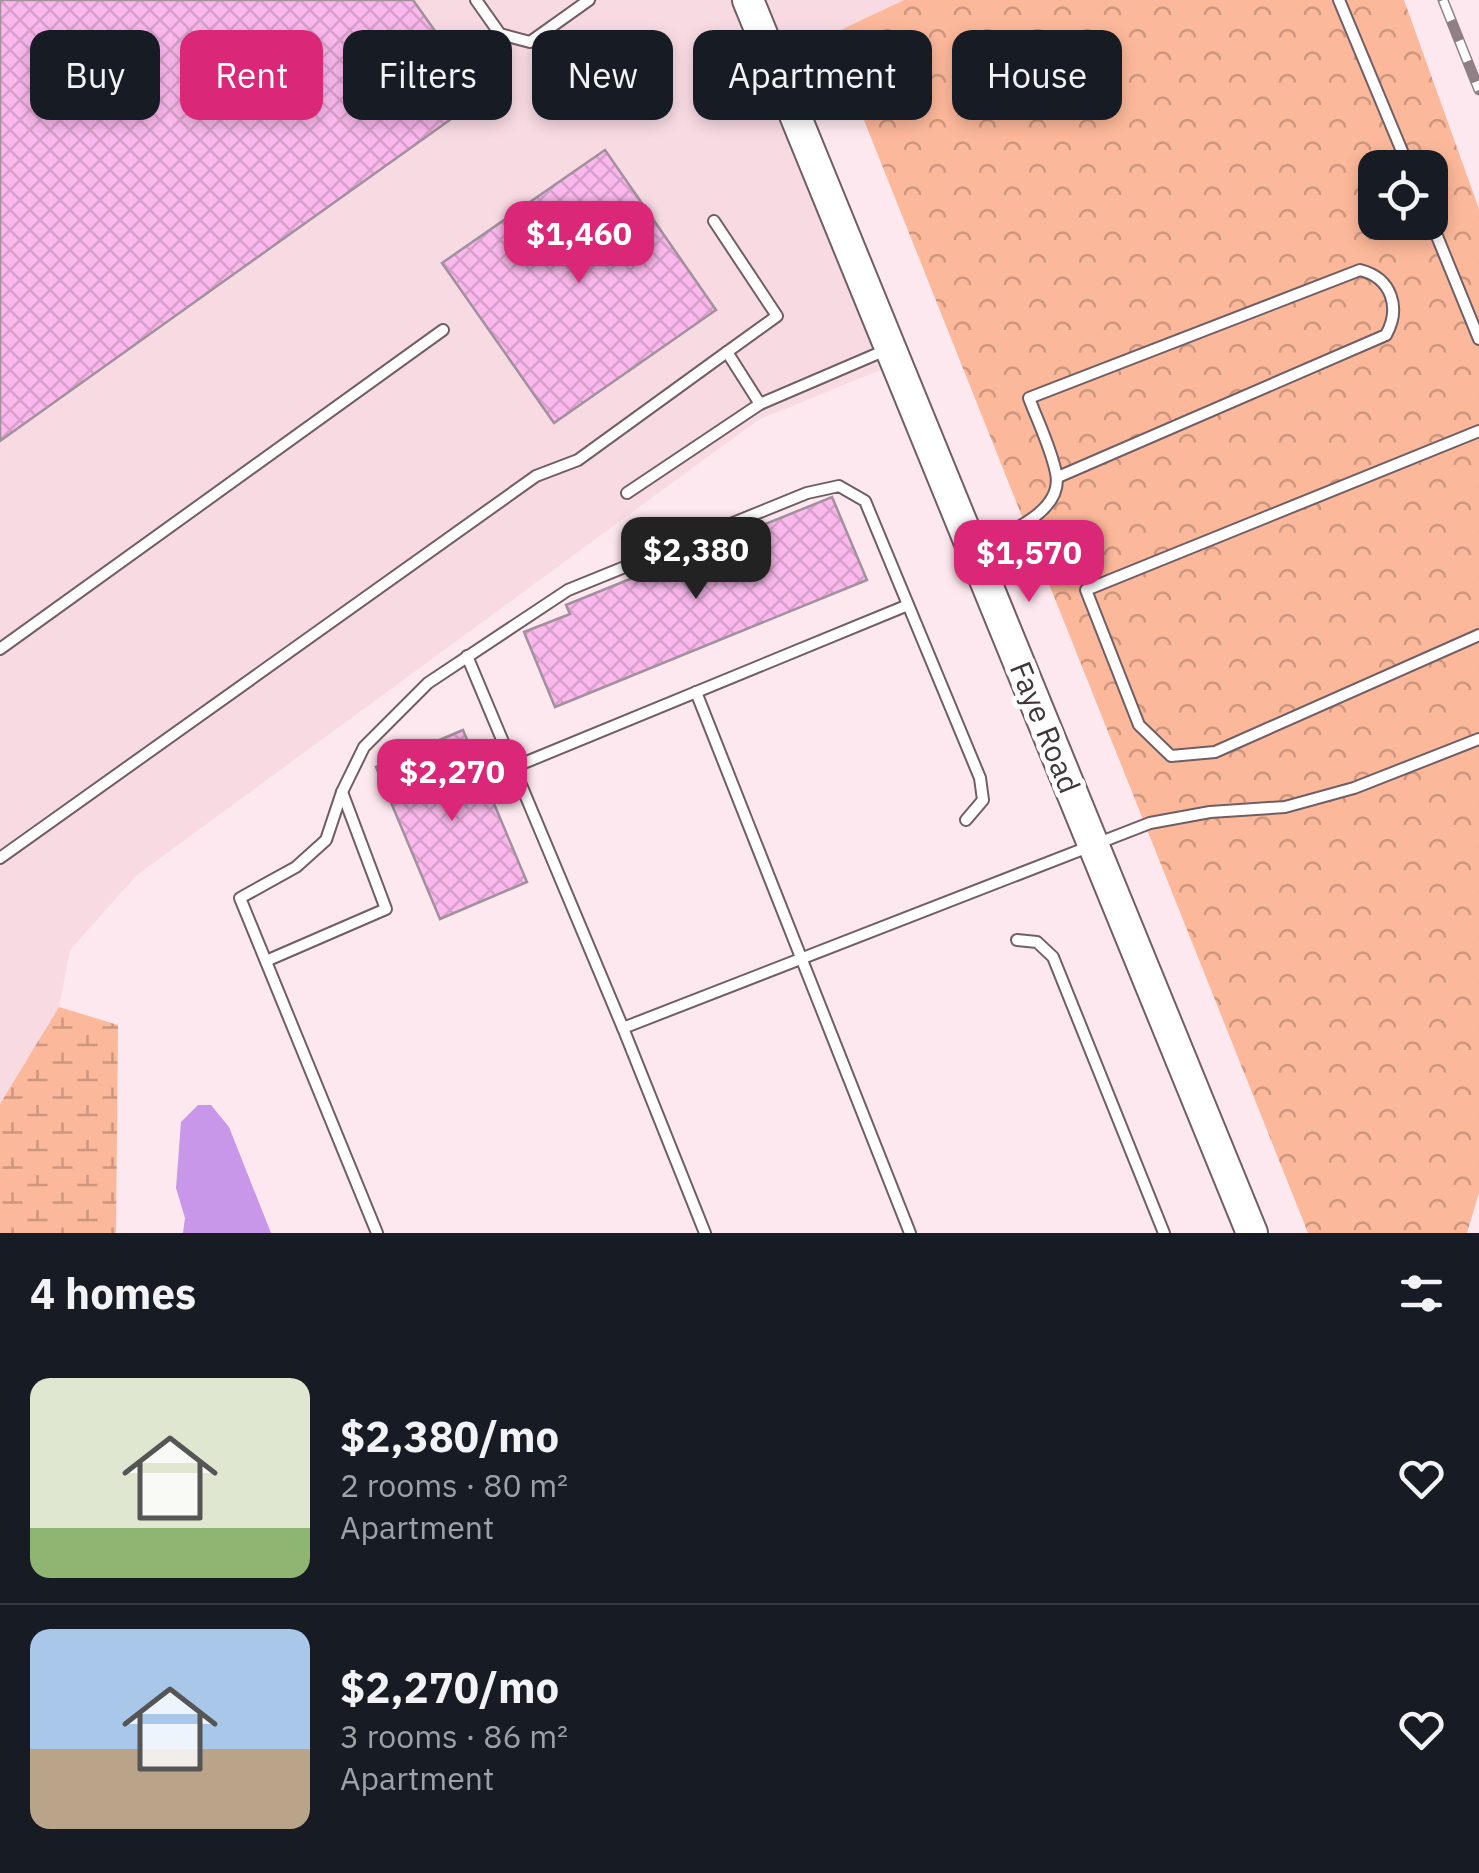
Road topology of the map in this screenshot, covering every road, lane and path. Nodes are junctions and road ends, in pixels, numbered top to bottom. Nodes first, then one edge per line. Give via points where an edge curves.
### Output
1 (476, 0) edge
2 (589, 0) edge
3 (748, 0) edge
4 (1339, 0) edge
5 (1402, 150) edge
6 (714, 221) dead end
7 (1438, 240) edge
8 (443, 330) dead end
9 (1479, 339) edge
10 (892, 348) junction
11 (727, 352) junction
12 (760, 404) junction
13 (1479, 431) edge
14 (1058, 477) junction
15 (628, 494) dead end
16 (974, 550) junction
17 (908, 605) junction
18 (1479, 635) edge
19 (0, 649) edge
20 (467, 656) junction
21 (696, 692) junction
22 (1479, 740) edge
23 (514, 767) junction
24 (342, 792) junction
25 (966, 820) dead end
26 (1093, 843) junction
27 (0, 858) edge
28 (1017, 940) dead end
29 (800, 958) junction
30 (266, 961) junction
31 (623, 1028) junction
32 (378, 1233) edge
33 (705, 1233) edge
34 (910, 1233) edge
35 (1164, 1233) edge
36 (1252, 1233) edge

1 - 2 lane via 500,34 530,42
3 - 10 street, Faye Road
4 - 5 lane
6 - 11 lane via 777,316
7 - 9 lane
8 - 19 lane
10 - 12 lane
10 - 16 street, Faye Road
11 - 12 lane
11 - 27 lane via 578,460 536,476
12 - 15 lane
13 - 18 lane via 1086,590 1139,725 1171,756 1215,752
14 - 14 lane via 1029,398 1360,270 1374,274 1392,296 1395,319 1386,335
14 - 16 lane via 1052,500 1028,522
16 - 26 street, Faye Road
17 - 20 lane via 866,502 838,486 568,590
17 - 21 lane
17 - 25 lane via 980,778 983,800
20 - 23 lane
20 - 24 lane via 428,683 364,747
21 - 23 lane
21 - 29 lane
22 - 26 lane via 1284,808 1150,822
23 - 31 lane
24 - 30 lane via 326,840 296,867 240,898
24 - 30 lane via 386,909
26 - 29 lane
26 - 36 street, Faye Road
28 - 35 lane via 1037,942 1053,957
29 - 31 lane
29 - 34 lane
30 - 32 lane
31 - 33 lane

